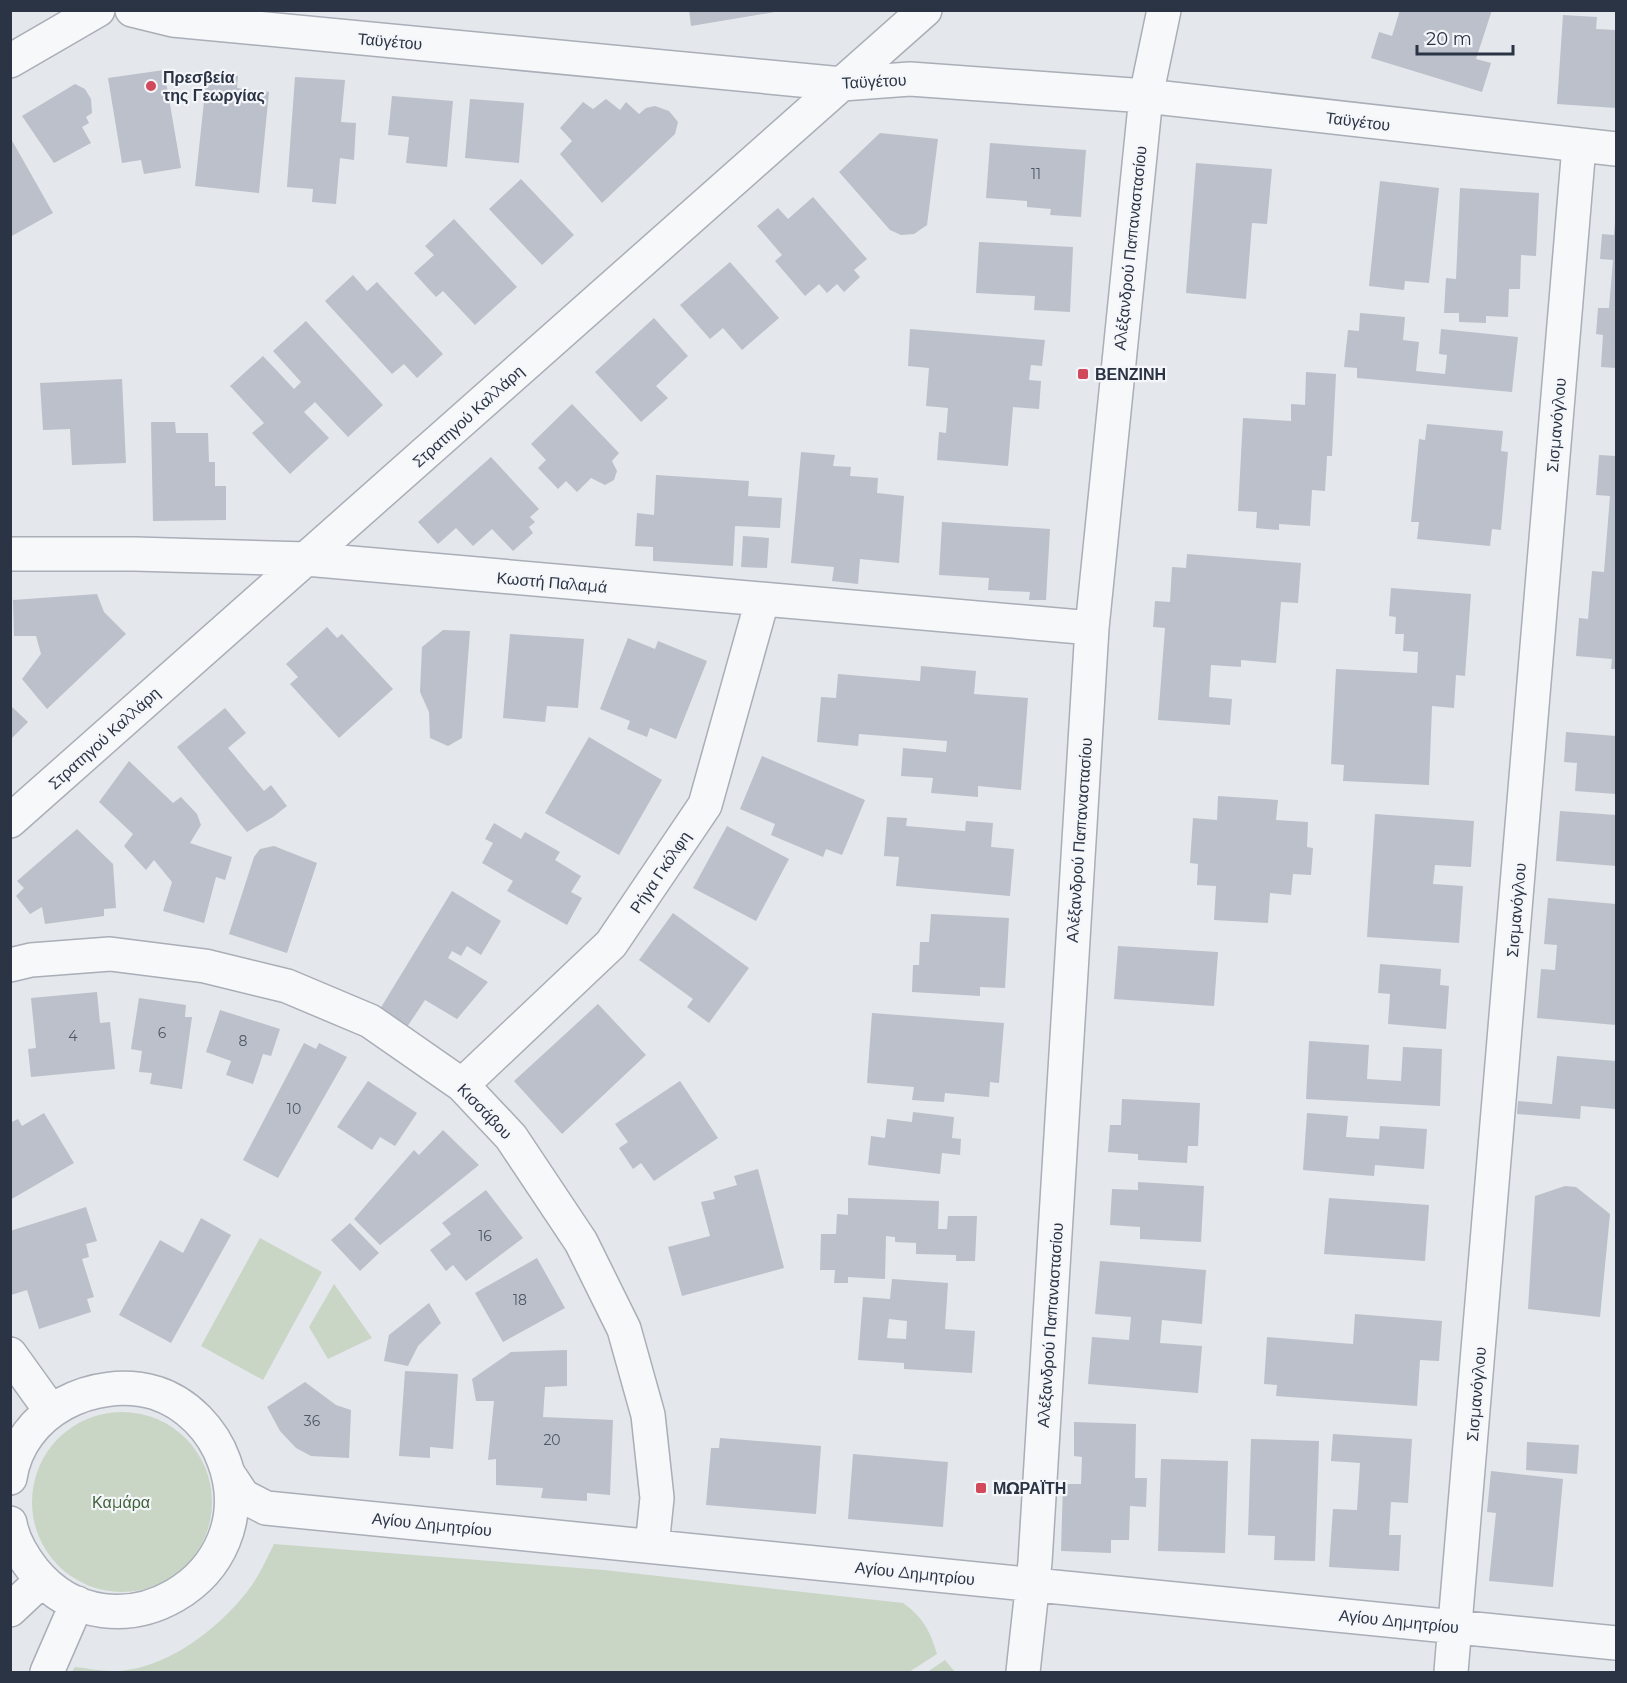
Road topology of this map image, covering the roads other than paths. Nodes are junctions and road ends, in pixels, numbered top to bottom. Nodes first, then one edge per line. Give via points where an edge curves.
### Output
1 (98, 10) edge
2 (132, 10) edge
3 (925, 10) edge
4 (1164, 10) edge
5 (10, 61) edge
6 (842, 84) junction
7 (1146, 96) junction
8 (1579, 147) junction
9 (1617, 149) edge
10 (10, 555) edge
11 (306, 559) junction
12 (762, 601) junction
13 (1092, 628) junction
14 (10, 821) edge
15 (10, 965) edge
16 (462, 1085) junction
17 (10, 1354) edge
18 (51, 1411) junction
19 (230, 1475) junction
20 (10, 1478) edge
21 (10, 1522) edge
22 (652, 1546) junction
23 (42, 1580) junction
24 (1032, 1584) junction
25 (77, 1603) junction
26 (10, 1610) edge
27 (1456, 1627) junction
28 (1617, 1643) edge
29 (47, 1672) edge
30 (1023, 1672) edge
31 (1451, 1672) edge

1 - 5 street
2 - 6 street, Ταϋγέτου via 173,20
3 - 6 street, Στρατηγού Καλλάρη
4 - 7 street, Αλέξανδρού Παπαναστασίου
6 - 7 street, Ταϋγέτου via 910,79
6 - 11 street, Στρατηγού Καλλάρη
7 - 8 street, Ταϋγέτου
7 - 13 street, Αλέξανδρού Παπαναστασίου
8 - 9 street, Ταϋγέτου
8 - 27 street, Σισμανόγλου
10 - 11 street, Κωστή Παλαμά
11 - 12 street, Κωστή Παλαμά
11 - 14 street, Στρατηγού Καλλάρη
12 - 13 street, Κωστή Παλαμά
12 - 16 street, Ρήγα Γκόλφη via 705,805 611,944
13 - 24 street, Αλέξανδρού Παπαναστασίου
15 - 16 street, Κισσάβου via 110,954 205,966 287,986 370,1021
16 - 22 street, Κισσάβου via 511,1137 581,1242 624,1329 648,1415 657,1498
17 - 18 street
18 - 19 street via 74,1397 101,1389 130,1388 157,1394 183,1406 204,1425 220,1448
18 - 20 street via 27,1436
19 - 22 street, Αγίου Δημητρίου via 243,1497 266,1508
19 - 25 street via 228,1530 217,1556 201,1577 156,1606 129,1611
21 - 23 street via 24,1557
22 - 24 street, Αγίου Δημητρίου
23 - 25 street
23 - 26 street
24 - 27 street, Αγίου Δημητρίου
24 - 30 street, Αλέξανδρού Παπαναστασίου
25 - 29 street
27 - 28 street, Αγίου Δημητρίου
27 - 31 street, Σισμανόγλου

